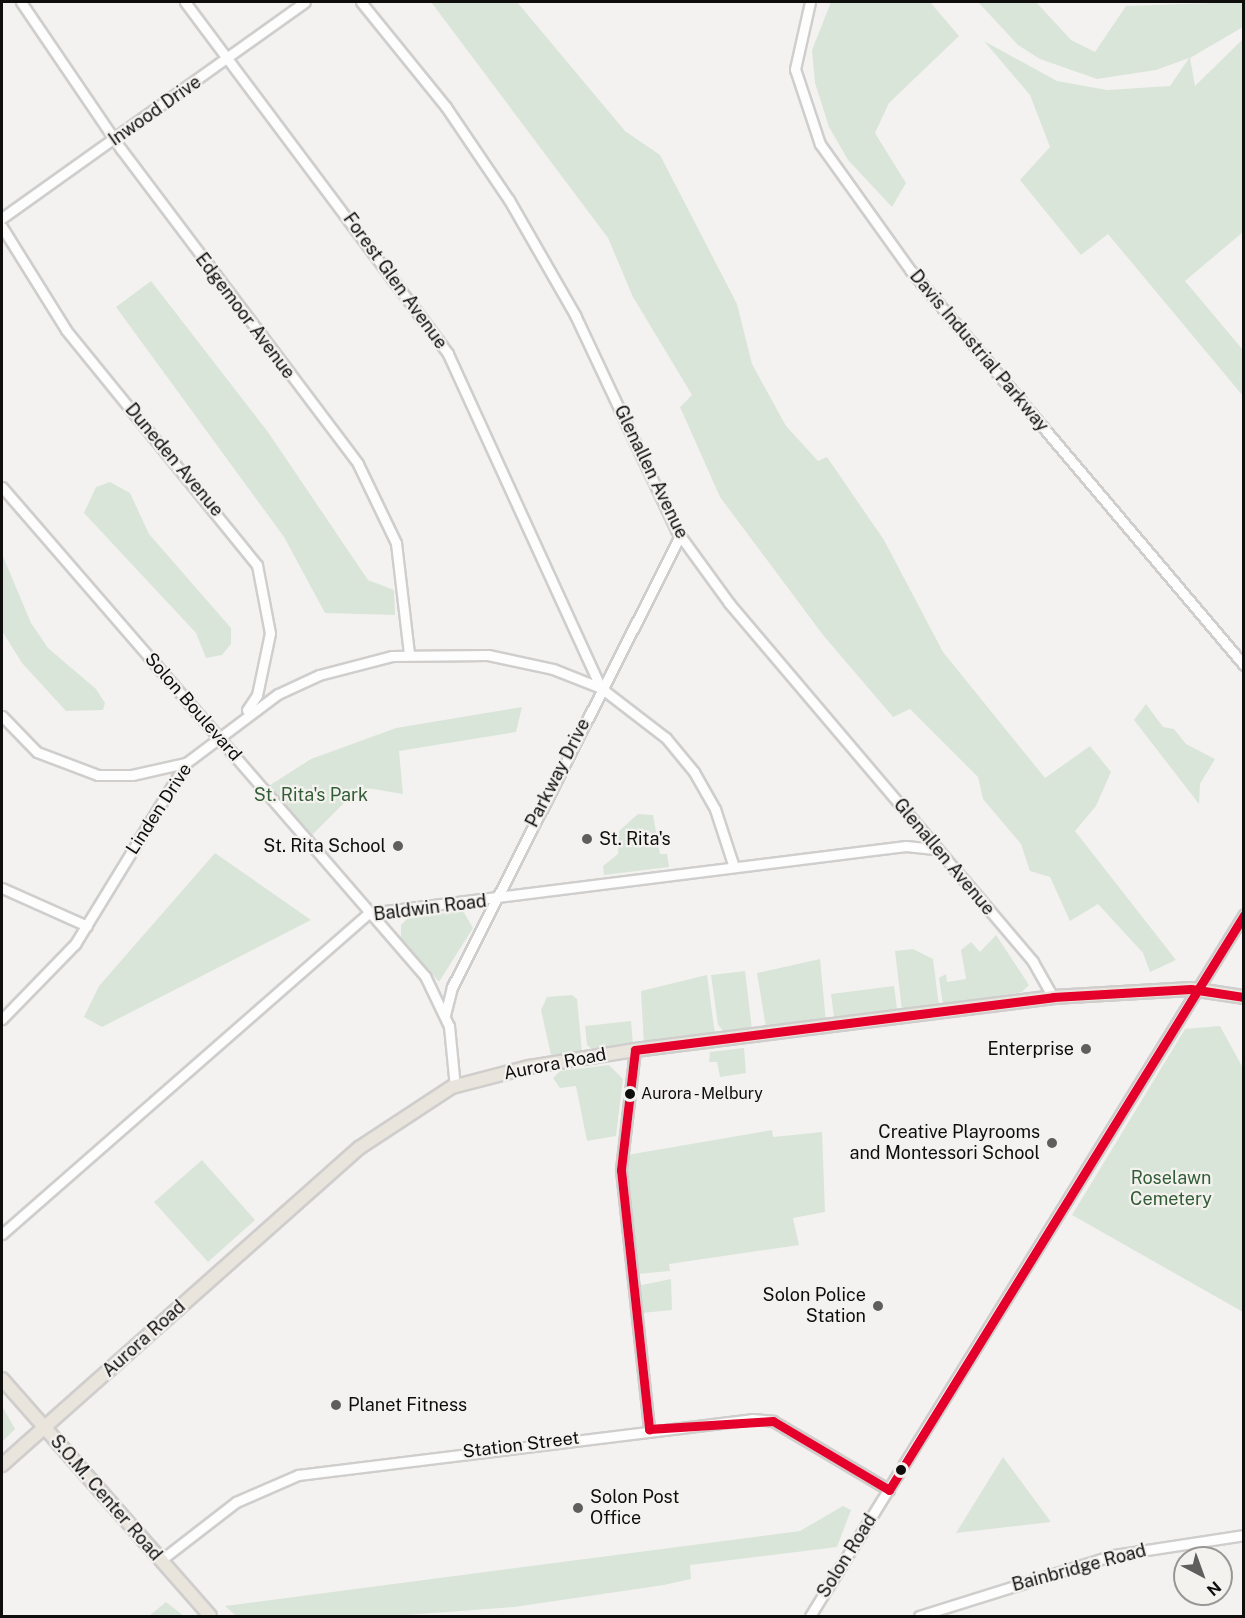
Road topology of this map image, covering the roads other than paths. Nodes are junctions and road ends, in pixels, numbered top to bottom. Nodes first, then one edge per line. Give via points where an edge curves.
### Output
1 (21, 2) edge
2 (184, 2) edge
3 (305, 2) edge
4 (361, 2) edge
5 (810, 2) edge
6 (229, 59) junction
7 (114, 140) junction
8 (2, 218) edge
9 (2, 227) edge
10 (2, 487) edge
11 (680, 536) junction
12 (409, 654) junction
13 (1244, 665) edge
14 (601, 688) junction
15 (244, 715) junction
16 (2, 716) edge
17 (217, 735) junction
18 (186, 763) junction
19 (937, 849) junction
20 (734, 867) junction
21 (2, 888) edge
22 (495, 900) junction
23 (369, 913) junction
24 (1244, 914) edge
25 (87, 926) junction
26 (1198, 990) junction
27 (1053, 997) junction
28 (1244, 997) edge
29 (446, 1015) junction
30 (2, 1019) edge
31 (635, 1050) junction
32 (455, 1087) junction
33 (2, 1234) edge
34 (2, 1379) edge
35 (45, 1429) junction
36 (649, 1429) junction
37 (2, 1465) edge
38 (888, 1490) junction
39 (1244, 1535) edge
40 (161, 1560) junction
41 (822, 1598) junction
42 (210, 1617) edge
43 (810, 1617) edge
44 (820, 1617) edge
45 (919, 1617) edge

1 - 7 street, Edgemoor Avenue
2 - 6 street, Forest Glen Avenue
3 - 6 street, Inwood Drive
4 - 11 street, Glenallen Avenue via 446,107 509,200 574,315
5 - 13 street, Davis Industrial Parkway via 795,69 820,144 911,271
6 - 7 street, Inwood Drive
6 - 14 street, Forest Glen Avenue via 448,354
7 - 8 street, Inwood Drive
7 - 12 street, Edgemoor Avenue via 374,491 396,543
9 - 15 street, Duneden Avenue via 66,330 258,565 270,633 257,695
10 - 17 street, Solon Boulevard
11 - 14 street, Parkway Drive
11 - 19 street, Glenallen Avenue via 729,603
12 - 14 street, Linden Drive via 488,655 553,669
12 - 15 street, Linden Drive via 319,675
14 - 20 street, Linden Drive via 653,727 694,772 715,809
14 - 22 street, Parkway Drive
15 - 17 street, Linden Drive
16 - 18 street via 37,752 98,775 132,775
17 - 18 street, Linden Drive
17 - 23 street, Solon Boulevard
18 - 25 street, Linden Drive
19 - 20 street, Baldwin Road via 906,846
19 - 27 street, Glenallen Avenue via 1033,962
20 - 22 street, Baldwin Road
21 - 25 street
22 - 23 street, Baldwin Road
22 - 29 street, Parkway Drive via 452,987
23 - 29 street, Solon Boulevard via 425,976
23 - 33 street, Baldwin Road
24 - 26 street, Solon Road
25 - 30 street, Linden Drive via 52,970
26 - 27 main road, Aurora Road
26 - 28 main road, Aurora Road
26 - 38 street, Solon Road
27 - 31 main road, Aurora Road
29 - 32 street, Solon Boulevard
31 - 32 main road, Aurora Road via 529,1066
31 - 36 street via 621,1170
32 - 35 main road, Aurora Road via 359,1148
34 - 35 main road, S.O.M. Center Road
35 - 37 main road, Aurora Road
35 - 40 main road, S.O.M. Center Road
36 - 38 street, Station Street via 773,1421
36 - 40 street, Station Street via 298,1475 236,1502
38 - 41 street, Solon Road
39 - 45 street, Bainbridge Road via 1114,1555
40 - 42 main road, S.O.M. Center Road
41 - 43 street, Solon Road
41 - 44 street

